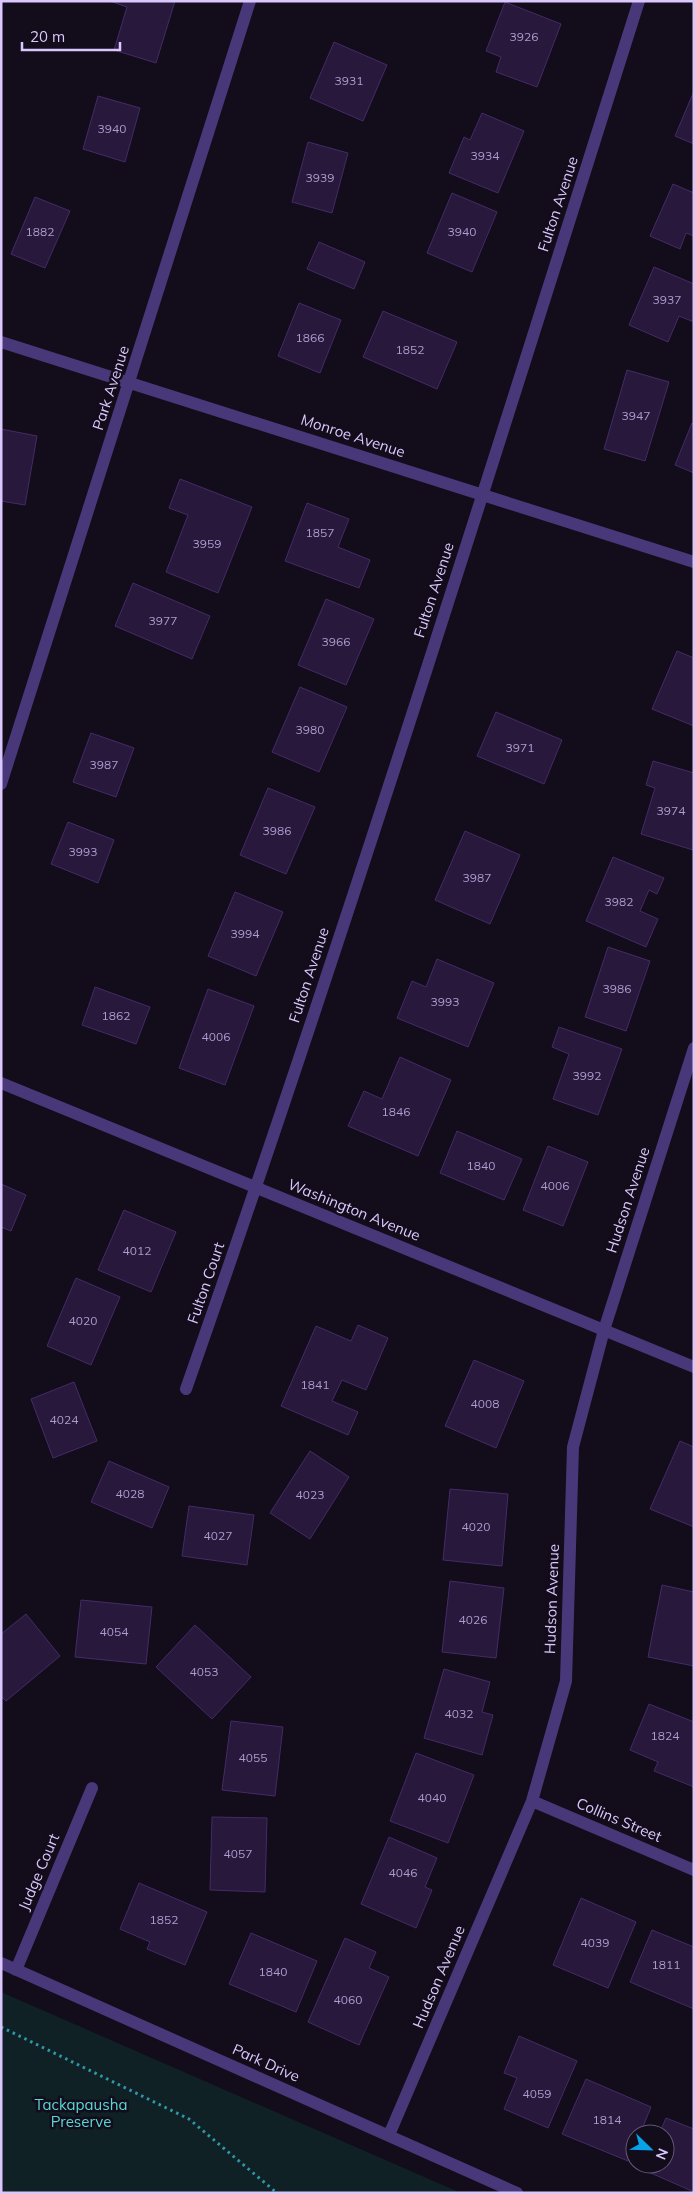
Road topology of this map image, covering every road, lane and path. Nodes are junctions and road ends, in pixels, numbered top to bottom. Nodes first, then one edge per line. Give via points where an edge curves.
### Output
1 (250, 1) edge
2 (639, 1) edge
3 (1, 342) edge
4 (129, 382) junction
5 (482, 494) junction
6 (694, 562) edge
7 (1, 784) edge
8 (694, 1048) edge
9 (1, 1083) edge
10 (257, 1187) junction
11 (604, 1330) junction
12 (694, 1367) edge
13 (186, 1389) dead end
14 (92, 1788) dead end
15 (532, 1801) junction
16 (694, 1870) edge
17 (1, 1963) edge
18 (16, 1970) junction
19 (1, 2027) edge
20 (389, 2136) junction
21 (277, 2193) edge
22 (517, 2193) edge

1 - 4 street, Park Avenue
2 - 5 street, Fulton Avenue
3 - 4 street, Monroe Avenue
4 - 5 street, Monroe Avenue
4 - 7 street, Park Avenue
5 - 6 street, Monroe Avenue
5 - 10 street, Fulton Avenue
8 - 11 street, Hudson Avenue
9 - 10 street, Washington Avenue
10 - 11 street, Washington Avenue
10 - 13 street, Fulton Court
11 - 12 street, Washington Avenue
11 - 15 street, Hudson Avenue via 573,1447 566,1681
14 - 18 street, Judge Court
15 - 16 street, Collins Street
15 - 20 street, Hudson Avenue
17 - 18 street, Park Drive
18 - 20 street, Park Drive
19 - 21 path via 189,2119
20 - 22 street, Park Drive

